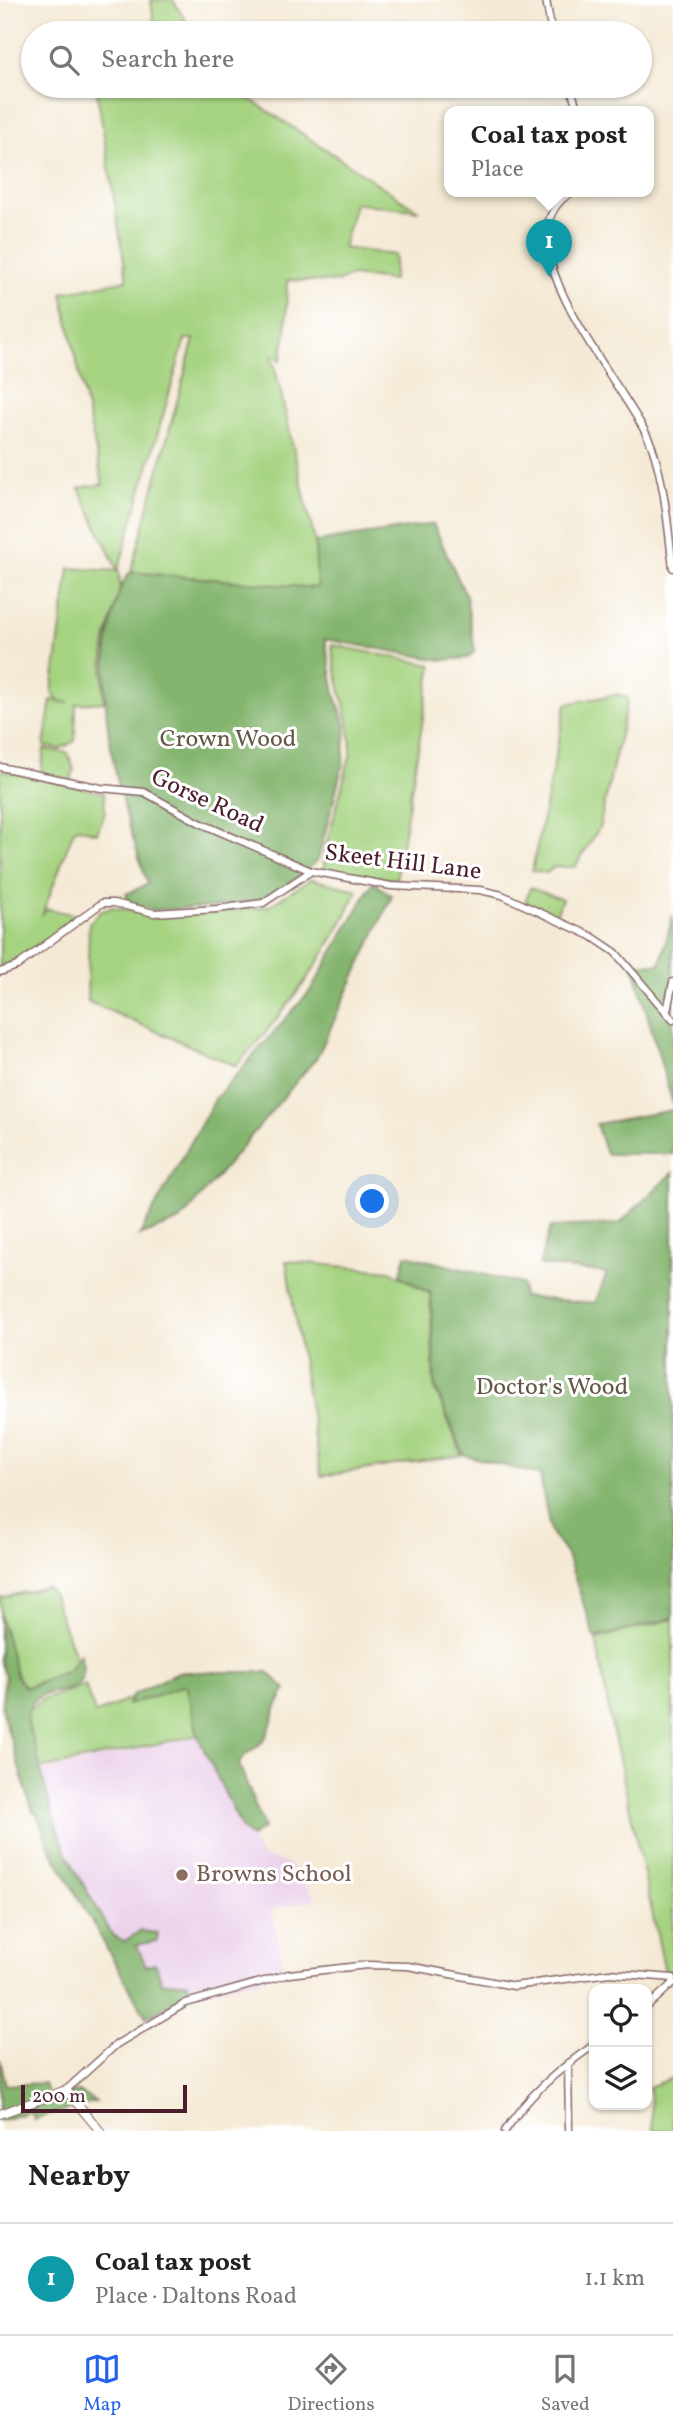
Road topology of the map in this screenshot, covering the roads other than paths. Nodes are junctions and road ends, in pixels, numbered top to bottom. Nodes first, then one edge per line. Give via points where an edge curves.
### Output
1 (546, 0) edge
2 (550, 21) edge
3 (564, 197) edge
4 (673, 568) edge
5 (0, 767) edge
6 (311, 871) junction
7 (0, 972) edge
8 (673, 982) edge
9 (667, 1011) junction
10 (673, 1020) edge
11 (673, 1978) edge
12 (673, 1983) edge
13 (652, 2002) edge
14 (591, 2047) edge
15 (568, 2063) junction
16 (66, 2090) junction
17 (0, 2114) edge
18 (100, 2131) edge
19 (505, 2131) edge
20 (569, 2131) edge

1 - 2 street
3 - 4 street via 548,219 554,274 652,447
5 - 6 street, Gorse Road via 144,792 200,823
6 - 7 street, Skeet Hill Lane via 262,903 154,913 102,903 17,966
6 - 9 street, Skeet Hill Lane via 391,886 502,895 615,952
8 - 9 street
9 - 10 street, Skeet Hill Lane
11 - 16 street via 609,1973 514,1986 408,1966 367,1965 289,1974 186,2003 117,2044
12 - 13 street
14 - 15 street
15 - 19 street via 520,2108
15 - 20 street
16 - 17 street
16 - 18 street

